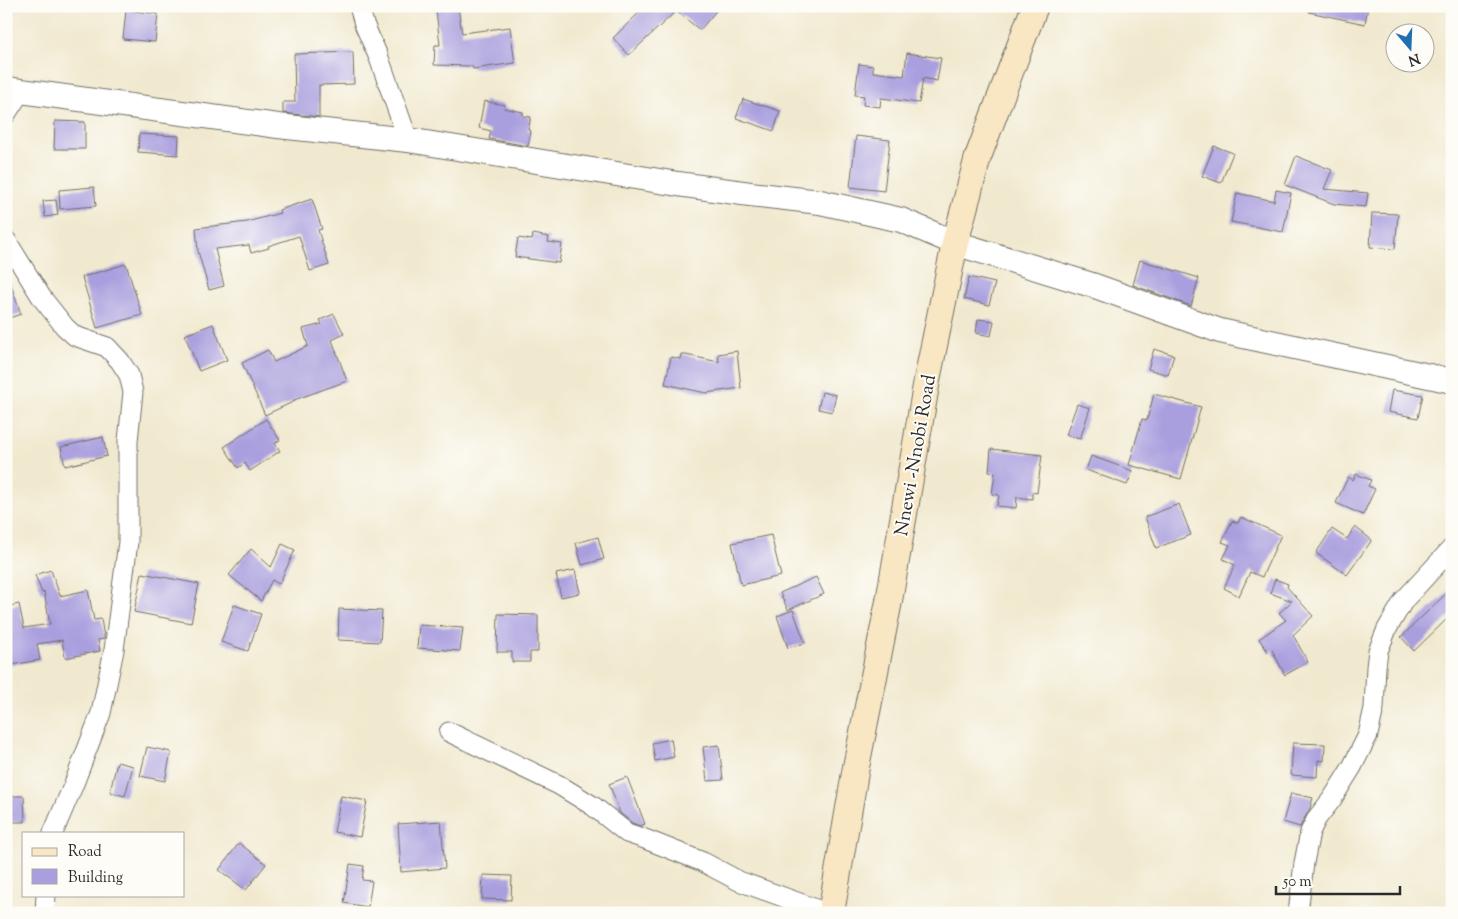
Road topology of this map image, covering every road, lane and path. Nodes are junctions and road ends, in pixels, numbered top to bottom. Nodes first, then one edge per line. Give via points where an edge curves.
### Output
1 (359, 6) edge
2 (1035, 6) edge
3 (14, 90) edge
4 (6, 114) edge
5 (408, 140) junction
6 (6, 240) edge
7 (955, 242) junction
8 (1452, 381) edge
9 (1452, 548) edge
10 (449, 732) dead end
11 (53, 832) edge
12 (46, 896) edge
13 (45, 913) edge
14 (827, 913) edge
15 (831, 913) edge
16 (1298, 913) edge

1 - 5 street
2 - 7 main road, Nnewi -Nnobi Road via 978,157
3 - 4 street
3 - 5 street
5 - 7 street via 678,184 820,202 901,220
6 - 11 street via 42,298 65,327 75,336 107,347 129,375 133,392 128,440 128,542 114,650 101,713
7 - 8 street via 1095,286 1220,331
7 - 15 main road, Nnewi -Nnobi Road via 926,380 890,601 856,767
9 - 16 street via 1404,600 1387,629 1378,651 1374,708 1368,736 1310,832
10 - 14 street via 559,785 627,833 703,862 739,881
12 - 13 street

